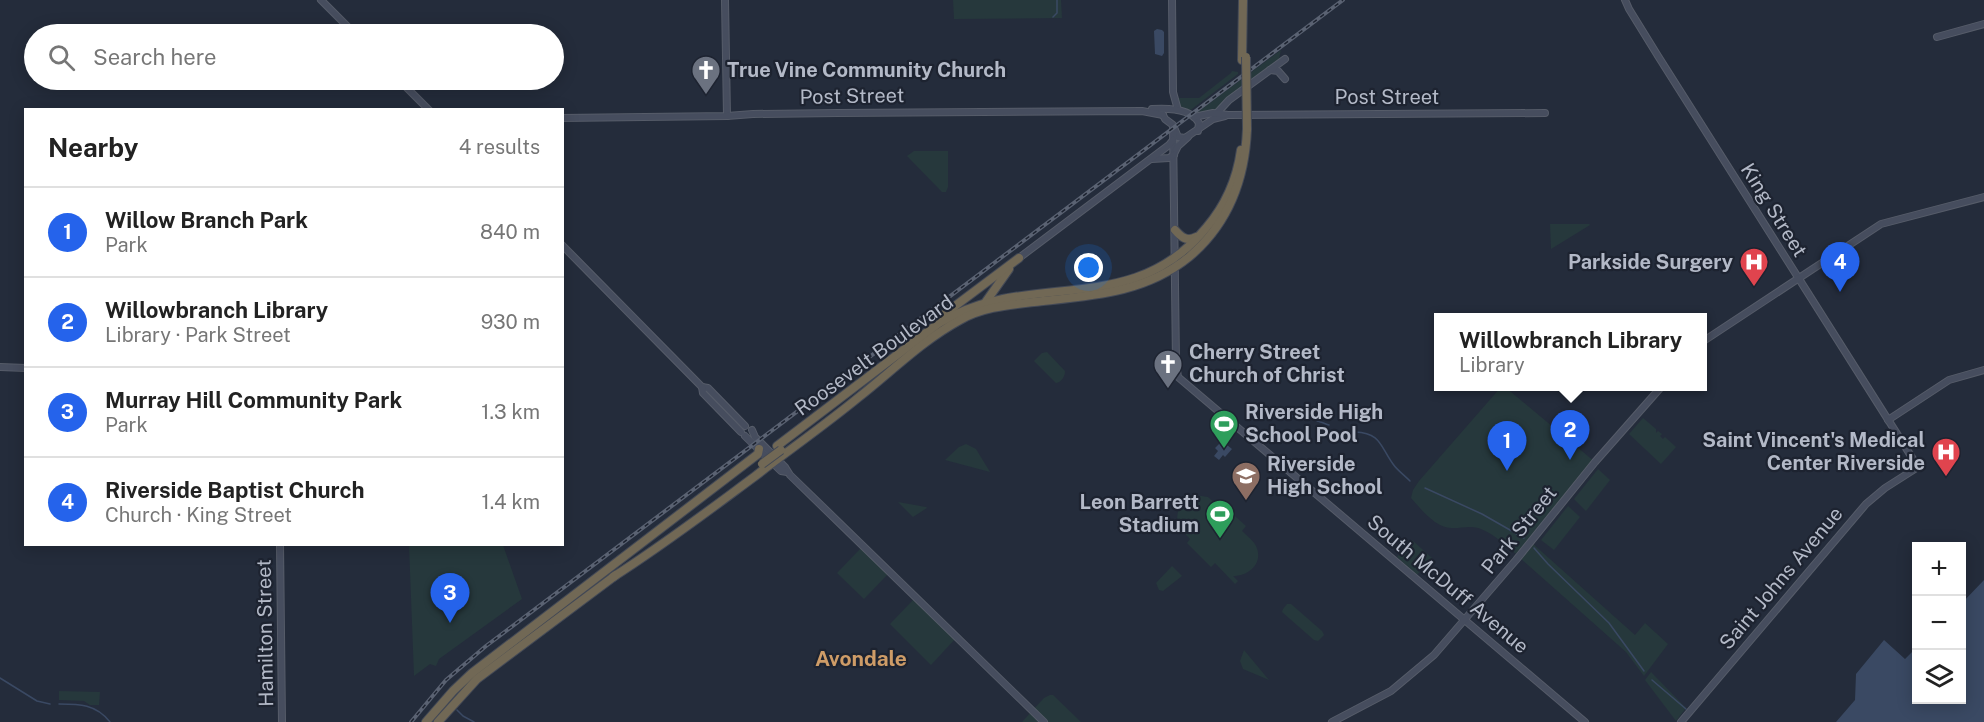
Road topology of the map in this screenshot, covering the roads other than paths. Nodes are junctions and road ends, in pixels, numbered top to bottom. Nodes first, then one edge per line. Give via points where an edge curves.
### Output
1 (321, 0) edge
2 (725, 0) edge
3 (1172, 0) edge
4 (1243, 0) edge
5 (1248, 0) edge
6 (1625, 0) edge
7 (345, 24) edge
8 (1984, 24) edge
9 (1937, 37) dead end
10 (1244, 59) junction
11 (1285, 59) dead end
12 (1269, 70) junction
13 (1285, 79) dead end
14 (409, 90) edge
15 (1173, 92) junction
16 (1231, 99) junction
17 (427, 108) edge
18 (1169, 109) junction
19 (1178, 110) junction
20 (1142, 111) junction
21 (1217, 113) junction
22 (1545, 113) dead end
23 (1163, 115) junction
24 (1228, 115) junction
25 (1239, 115) junction
26 (726, 116) junction
27 (1194, 117) junction
28 (564, 118) edge
29 (1173, 128) junction
30 (1198, 130) junction
31 (1245, 130) junction
32 (1189, 136) junction
33 (1173, 140) junction
34 (1174, 155) junction
35 (1150, 159) junction
36 (1984, 197) edge
37 (1175, 230) junction
38 (1199, 236) junction
39 (564, 247) edge
40 (1019, 258) junction
41 (1175, 262) junction
42 (1797, 278) junction
43 (987, 299) junction
44 (956, 305) junction
45 (971, 315) junction
46 (1707, 339) edge
47 (909, 356) junction
48 (0, 368) edge
49 (24, 368) edge
50 (1984, 370) edge
51 (1658, 391) edge
52 (1888, 420) junction
53 (744, 431) junction
54 (761, 448) junction
55 (779, 448) junction
56 (775, 461) junction
57 (1918, 467) joint
58 (280, 546) edge
59 (610, 573) junction
60 (1465, 621) junction
61 (282, 722) edge
62 (426, 722) edge
63 (438, 722) edge
64 (1044, 722) edge
65 (1332, 722) edge
66 (1585, 722) edge
67 (1682, 722) edge

1 - 7 main road
2 - 26 main road
3 - 15 main road
4 - 10 highway, Roosevelt Boulevard
5 - 10 highway, Roosevelt Boulevard
6 - 42 main road, King Street
8 - 9 main road
10 - 31 highway, Roosevelt Boulevard, bridge
11 - 12 main road
12 - 13 main road via 1278,71
12 - 16 main road
14 - 17 main road
15 - 18 main road
15 - 19 main road
16 - 21 main road
16 - 25 main road via 1230,107
18 - 19 main road, Post Street
18 - 20 main road, Post Street
18 - 23 main road
19 - 27 main road, Post Street
20 - 23 main road, Post Street
20 - 26 main road, Post Street
21 - 24 main road, Post Street
21 - 27 main road, Post Street
22 - 25 main road, Post Street
23 - 29 main road
24 - 25 main road, Post Street
24 - 30 main road, Post Street via 1211,120
26 - 28 main road, Post Street
27 - 30 main road via 1199,123
29 - 32 main road via 1178,137
29 - 33 main road, South McDuff Avenue
30 - 32 main road
31 - 38 highway, Roosevelt Boulevard via 1228,195
31 - 41 highway, Roosevelt Boulevard via 1243,168 1231,203 1212,234 1187,258
32 - 34 main road
33 - 34 main road, South McDuff Avenue
33 - 35 main road
34 - 35 main road
34 - 37 main road, South McDuff Avenue
35 - 40 main road
36 - 42 main road via 1881,224
37 - 38 highway via 1187,239
37 - 41 main road, South McDuff Avenue
38 - 41 highway, Roosevelt Boulevard
39 - 53 main road via 702,387 708,388
40 - 43 highway
40 - 44 highway
41 - 43 highway, Roosevelt Boulevard via 1117,284
41 - 45 highway, Roosevelt Boulevard via 1142,285 1109,294 1013,304
41 - 60 main road, South McDuff Avenue via 1176,368 1180,380
42 - 46 main road
42 - 52 main road, King Street
43 - 44 highway
43 - 45 highway
43 - 55 highway, Roosevelt Boulevard via 939,323
44 - 54 highway
45 - 47 highway, Roosevelt Boulevard
47 - 55 highway
47 - 56 highway
48 - 49 main road
50 - 52 main road via 1949,380
51 - 60 main road, Park Street
52 - 57 main road, King Street
53 - 54 main road
53 - 54 main road via 750,434 752,430
54 - 56 main road
54 - 59 highway
55 - 59 highway, bridge
56 - 59 highway via 660,547
56 - 64 main road
57 - 67 main road, Saint Johns Avenue via 1866,504
58 - 61 main road, Hamilton Street
59 - 62 highway via 472,673
59 - 63 highway via 477,680
60 - 65 main road, Park Street via 1397,687
60 - 66 main road, South McDuff Avenue

